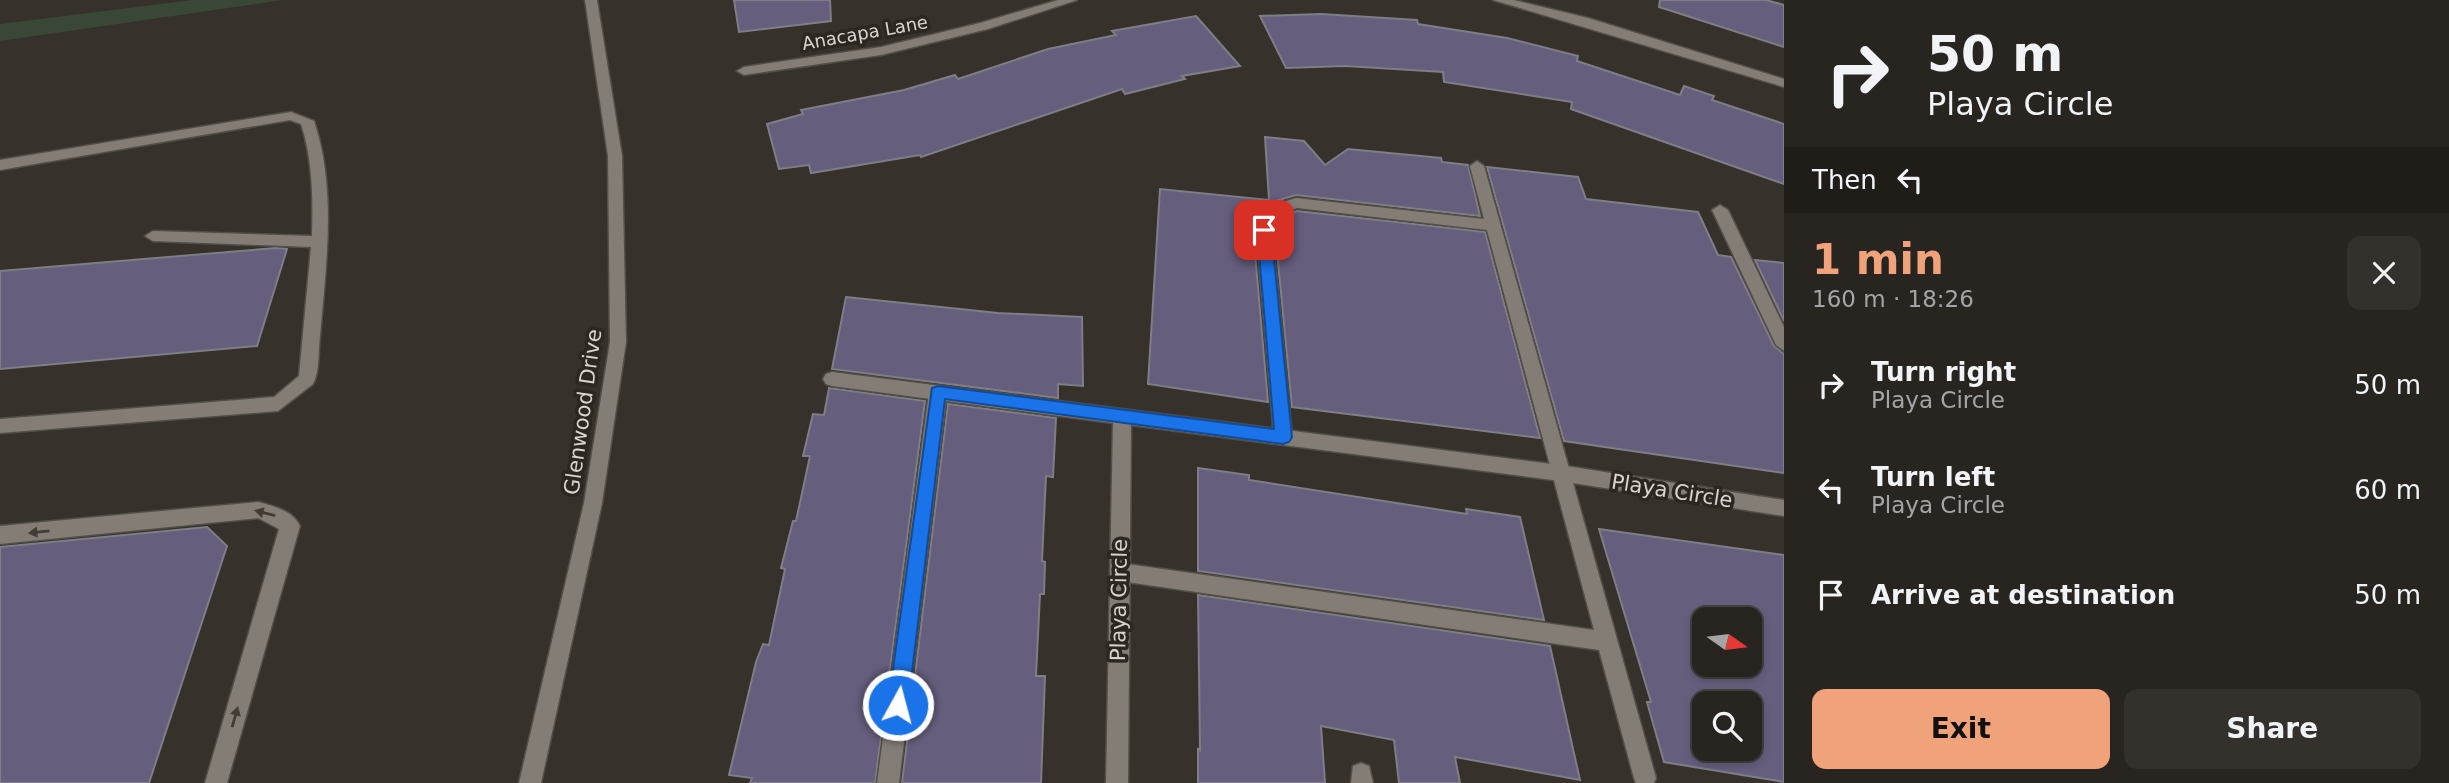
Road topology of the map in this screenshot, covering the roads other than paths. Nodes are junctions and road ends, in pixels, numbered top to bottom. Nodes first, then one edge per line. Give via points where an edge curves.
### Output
1 (591, 0) edge
2 (1071, 0) edge
3 (1499, 0) edge
4 (744, 71) dead end
5 (1784, 83) edge
6 (0, 164) edge
7 (1477, 166) dead end
8 (1720, 210) dead end
9 (1491, 225) junction
10 (153, 236) dead end
11 (317, 242) junction
12 (1784, 345) edge
13 (832, 379) dead end
14 (938, 392) junction
15 (1122, 416) junction
16 (0, 426) edge
17 (1283, 437) junction
18 (1560, 473) junction
19 (1784, 508) edge
20 (0, 536) edge
21 (1120, 572) junction
22 (1605, 641) junction
23 (1645, 778) dead end
24 (216, 783) edge
25 (530, 783) edge
26 (888, 783) edge
27 (1117, 783) edge

1 - 25 street, Glenwood Drive via 615,156 618,342 593,503
2 - 4 street, Anacapa Lane via 881,51
3 - 5 street via 1584,21
6 - 11 street via 291,116 307,121 313,134 320,200
7 - 9 street
8 - 12 street
9 - 17 street via 1296,203 1275,210 1264,230
9 - 18 street
10 - 11 street
11 - 16 street via 307,379 278,404
13 - 14 street, Playa Circle
14 - 15 street, Playa Circle
14 - 26 street
15 - 17 street, Playa Circle
15 - 21 street, Playa Circle
17 - 18 street, Playa Circle
18 - 19 street, Playa Circle
18 - 22 street
24 -> 20 street via 290,526 275,514 258,510
21 - 22 street
21 - 27 street, Playa Circle
22 - 23 street

